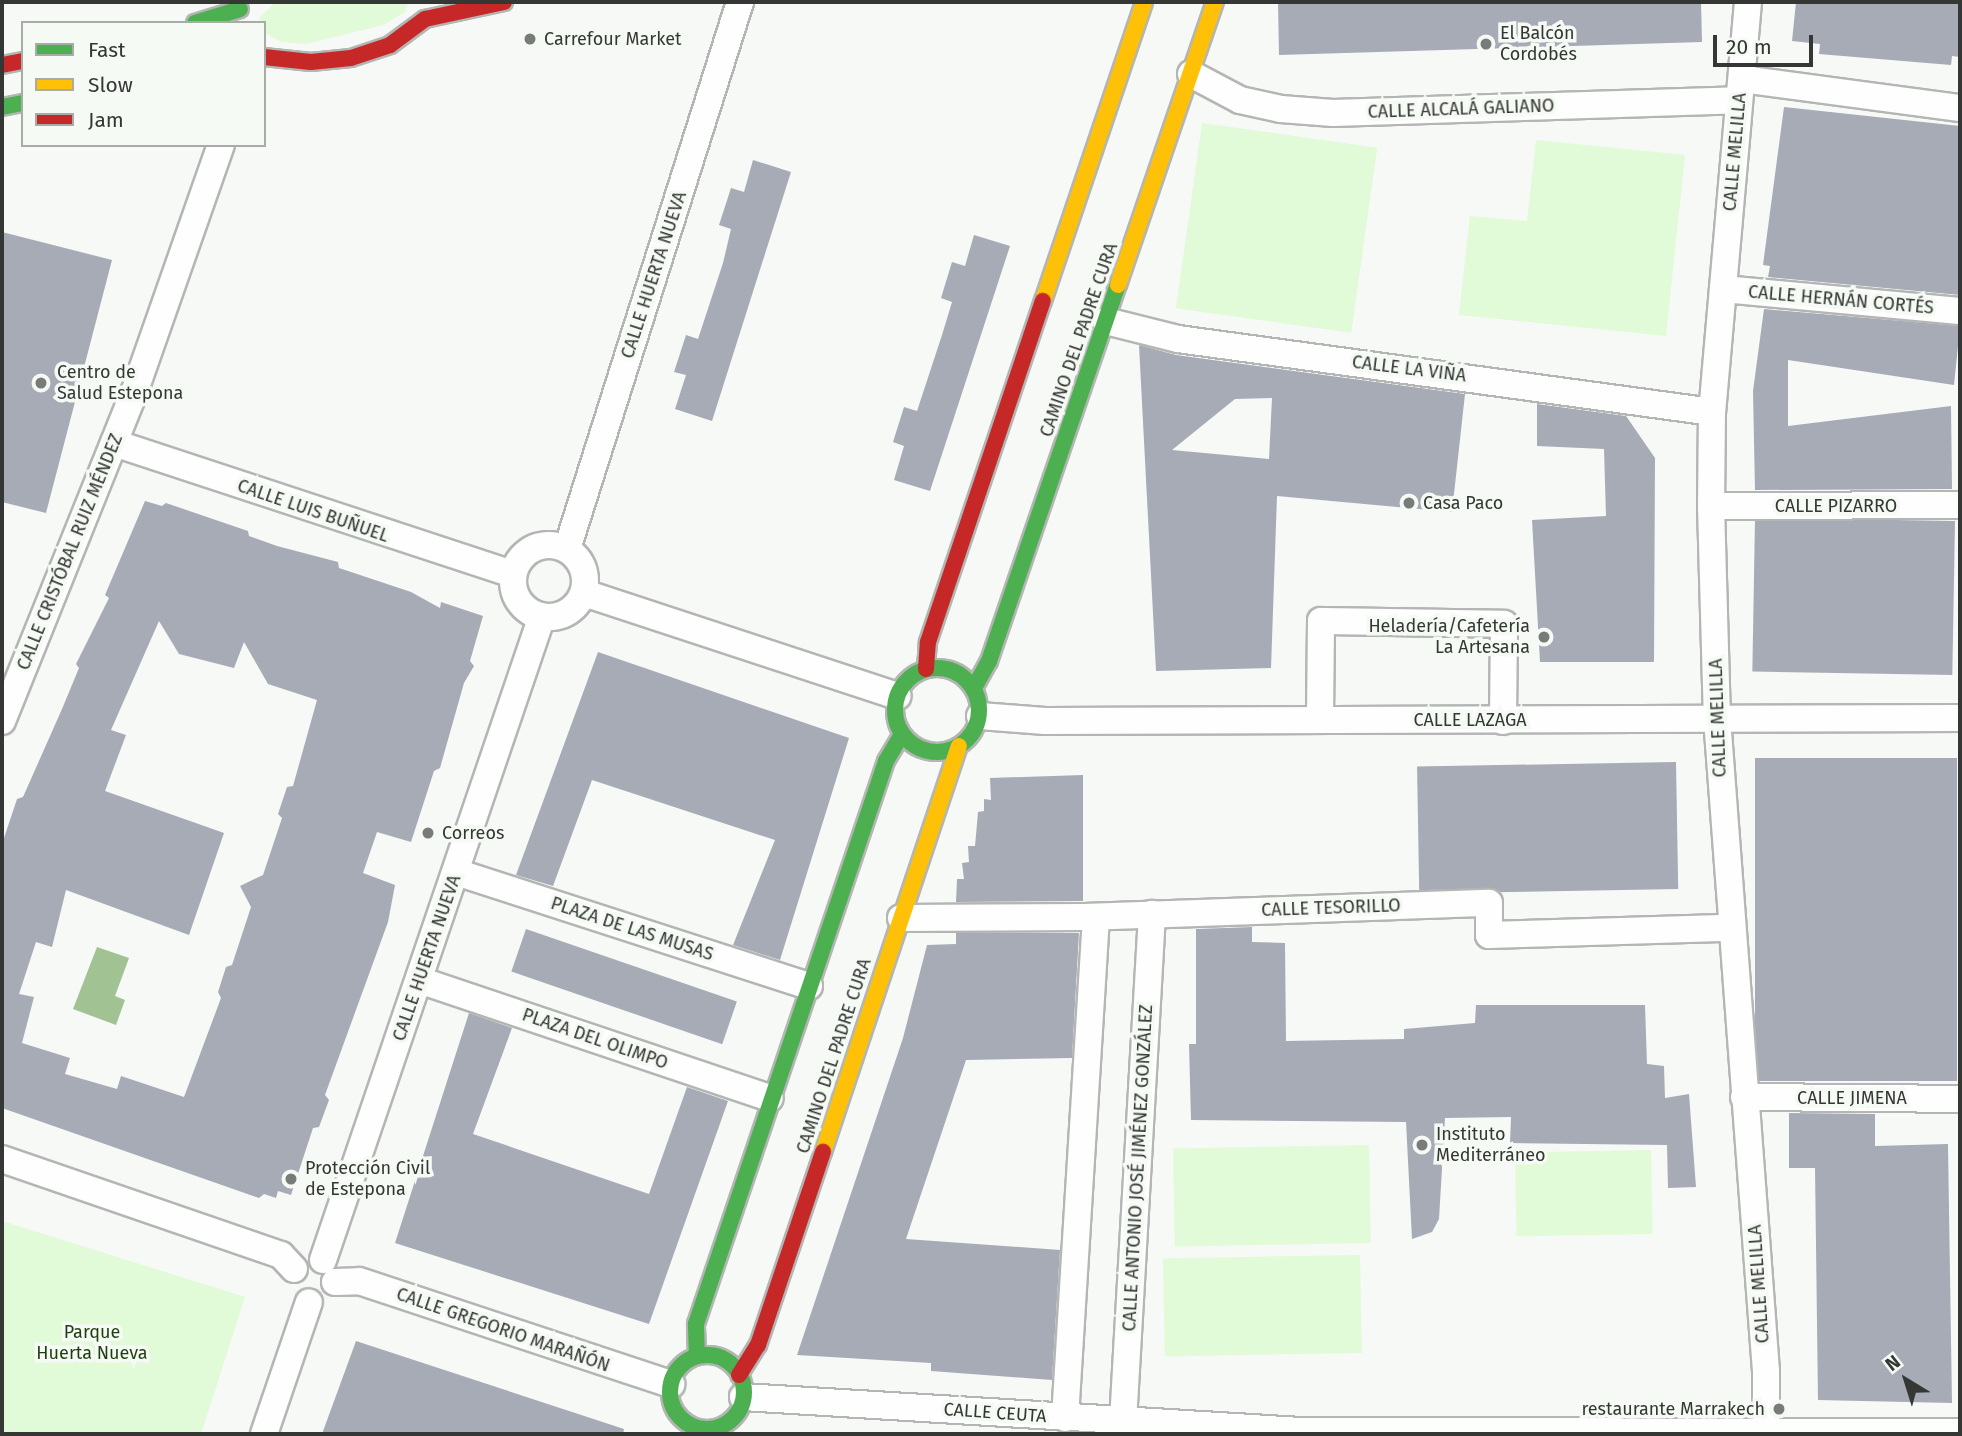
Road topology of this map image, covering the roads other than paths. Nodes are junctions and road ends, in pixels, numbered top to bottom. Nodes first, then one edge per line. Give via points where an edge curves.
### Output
1 (431, 2) edge
2 (504, 2) edge
3 (740, 2) edge
4 (1144, 2) edge
5 (1215, 2) edge
6 (1748, 2) edge
7 (242, 11) edge
8 (425, 19) junction
9 (203, 21) edge
10 (266, 57) edge
11 (21, 61) edge
12 (2, 65) edge
13 (1191, 74) junction
14 (1740, 90) junction
15 (21, 103) edge
16 (2, 107) edge
17 (1960, 108) edge
18 (220, 147) edge
19 (1723, 289) junction
20 (1960, 311) edge
21 (1106, 321) junction
22 (1712, 412) junction
23 (114, 443) junction
24 (1960, 505) edge
25 (1711, 506) junction
26 (567, 549) junction
27 (513, 574) junction
28 (584, 593) junction
29 (542, 617) junction
30 (926, 668) junction
31 (974, 688) junction
32 (897, 695) junction
33 (980, 716) junction
34 (1320, 718) junction
35 (1717, 718) junction
36 (1960, 718) edge
37 (2, 721) edge
38 (1503, 721) junction
39 (902, 734) junction
40 (959, 746) junction
41 (456, 872) junction
42 (1152, 914) junction
43 (1096, 917) junction
44 (901, 918) junction
45 (1730, 928) junction
46 (419, 980) junction
47 (809, 986) junction
48 (1744, 1097) junction
49 (770, 1098) junction
50 (1960, 1099) edge
51 (2, 1159) edge
52 (294, 1269) junction
53 (329, 1271) junction
54 (309, 1302) junction
55 (697, 1356) junction
56 (671, 1384) junction
57 (741, 1386) junction
58 (680, 1418) junction
59 (1075, 1423) edge
60 (1129, 1426) edge
61 (717, 1431) edge
62 (1960, 1432) edge
63 (1299, 1433) edge
64 (264, 1434) edge
65 (667, 1434) edge
66 (1587, 1434) edge
67 (1766, 1434) edge

1 - 8 street
2 - 8 street
3 - 26 street, CALLE HUERTA NUEVA
4 - 30 street via 928,642
5 - 13 street, CAMINO DEL PADRE CURA
6 - 14 street, CALLE MELILLA
7 - 9 street
8 - 10 street via 390,45 351,58 311,62
11 - 12 street
13 - 14 street, CALLE ALCALÁ GALIANO via 1240,100 1333,113
13 - 21 street, CAMINO DEL PADRE CURA
14 - 17 street, CALLE ALCALÁ GALIANO
14 - 19 street, CALLE MELILLA
15 - 16 street
18 - 23 street, CALLE CRISTÓBAL RUIZ MÉNDEZ
19 - 20 street, CALLE HERNÁN CORTÉS
19 - 22 street, CALLE MELILLA
21 - 22 street, CALLE LA VIÑA via 1178,339
21 - 31 street, CAMINO DEL PADRE CURA via 989,661
22 - 25 street, CALLE MELILLA
23 - 27 street, CALLE LUIS BUÑUEL
23 - 37 street, CALLE CRISTÓBAL RUIZ MÉNDEZ
24 - 25 street, CALLE PIZARRO
25 - 35 street, CALLE MELILLA
26 - 27 street via 540,545 518,561
26 - 28 street via 583,568
27 - 29 street via 519,601
28 - 29 street via 572,610
28 - 32 street
29 - 41 street, CALLE HUERTA NUEVA
30 - 31 street via 954,670
30 - 32 street via 914,674
31 - 33 street
32 - 39 street via 896,722
33 - 34 street, CALLE LAZAGA via 1045,721
33 - 40 street via 969,738
34 - 38 street, CALLE LAZAGA
34 - 38 street via 1321,621 1504,624
35 - 36 street, CALLE LAZAGA
35 - 38 street, CALLE LAZAGA
35 - 45 street, CALLE MELILLA
39 - 40 street via 922,750 947,751
39 - 47 street via 886,761
40 - 44 street, CAMINO DEL PADRE CURA
41 - 46 street, CALLE HUERTA NUEVA
41 - 47 street, PLAZA DE LAS MUSAS
42 - 43 street, CALLE TESORILLO
42 - 45 street, CALLE TESORILLO via 1489,903 1489,935
42 - 60 street, CALLE ANTONIO JOSÉ JIMÉNEZ GONZÁLEZ
43 - 44 street, CALLE TESORILLO
43 - 59 street
44 - 57 street, CAMINO DEL PADRE CURA
45 - 48 street, CALLE MELILLA
46 - 49 street, PLAZA DEL OLIMPO
46 - 53 street, CALLE HUERTA NUEVA
47 - 49 street
48 - 50 street, CALLE JIMENA
48 - 67 street, CALLE MELILLA
49 - 55 street via 695,1324
51 - 52 street via 281,1255
52 - 53 street via 310,1258
52 - 54 street via 293,1289
53 - 54 street via 323,1300
53 - 56 street, CALLE GREGORIO MARAÑÓN
54 - 64 street
55 - 56 street via 680,1367
55 - 57 street via 721,1358
56 - 58 street via 673,1408
57 - 59 street, CALLE CEUTA
57 - 61 street via 735,1416
58 - 61 street
58 - 65 street
59 - 60 street, CALLE CEUTA
60 - 63 street, CALLE CEUTA
62 - 67 street, CALLE CEUTA
63 - 66 street, CALLE CEUTA
66 - 67 street, CALLE CEUTA

